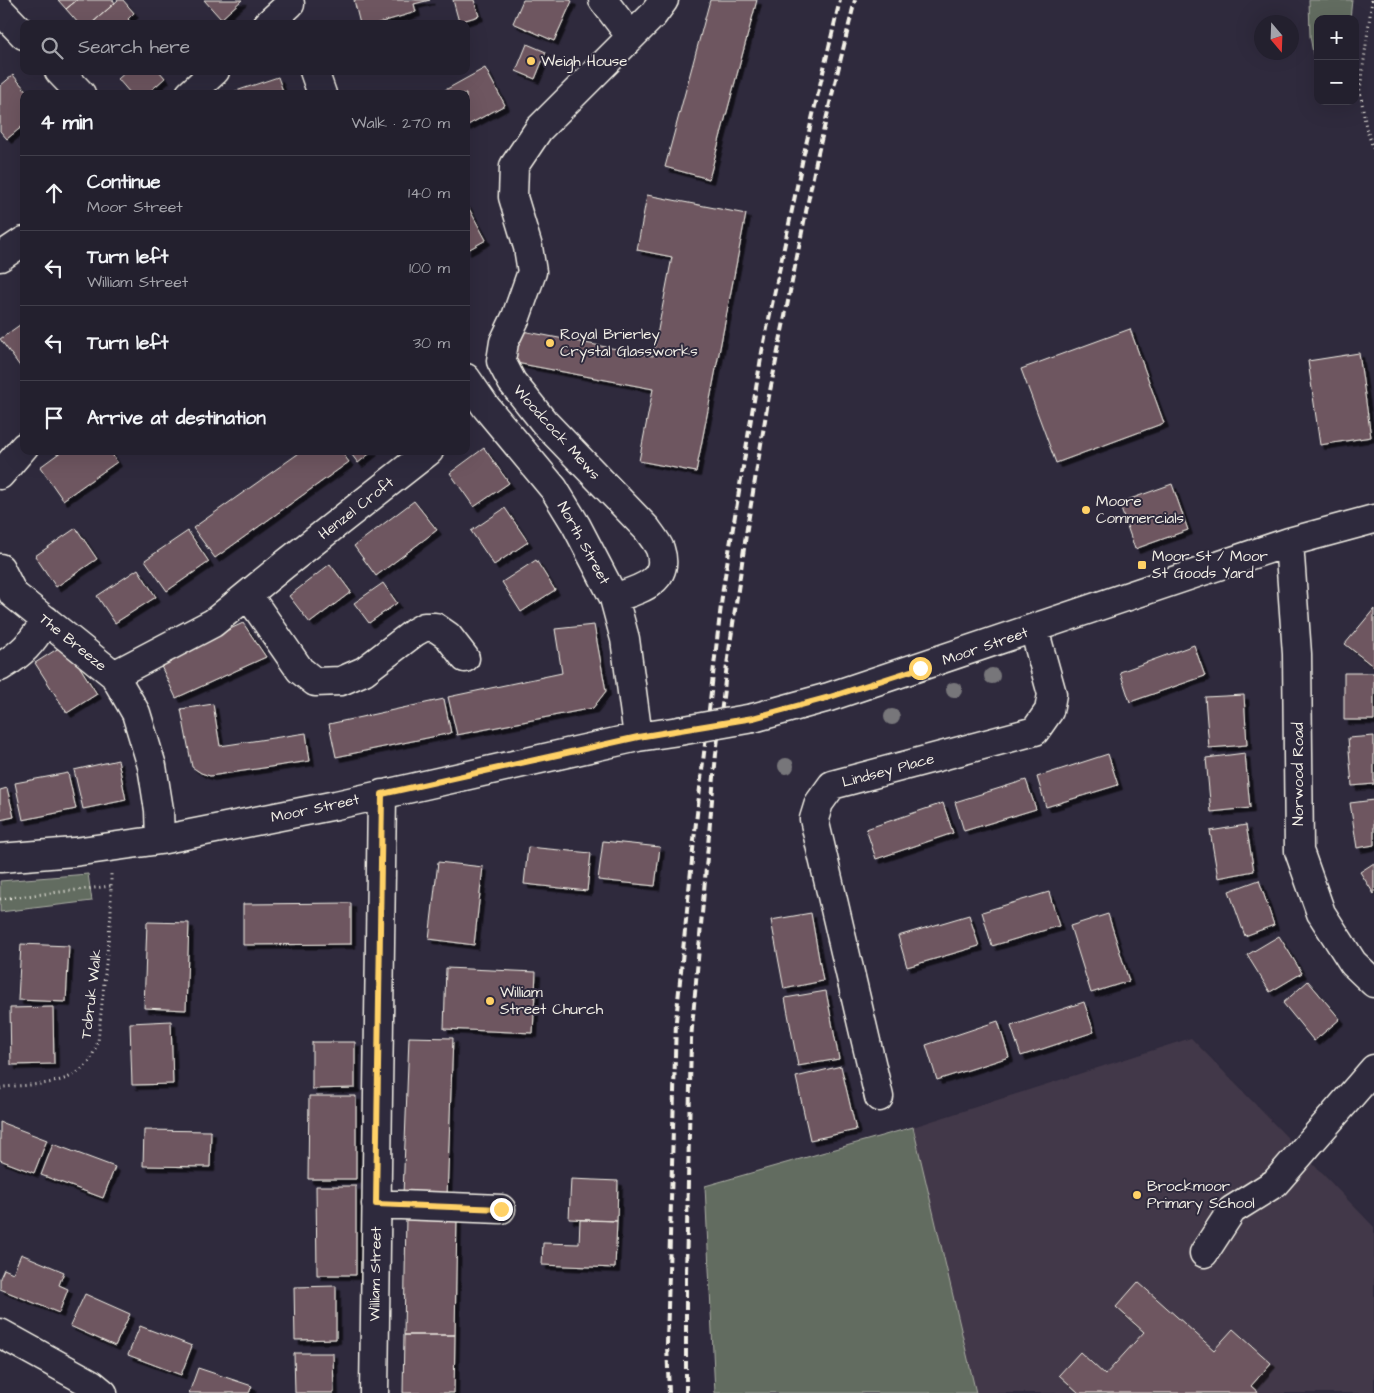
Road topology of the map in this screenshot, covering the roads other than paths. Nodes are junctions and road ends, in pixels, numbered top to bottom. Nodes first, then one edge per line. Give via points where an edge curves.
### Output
1 (6, 0) edge
2 (603, 0) edge
3 (664, 0) edge
4 (0, 5) edge
5 (292, 9) edge
6 (0, 10) edge
7 (274, 20) edge
8 (20, 31) edge
9 (632, 37) junction
10 (63, 75) edge
11 (211, 75) edge
12 (315, 75) edge
13 (77, 90) edge
14 (194, 90) edge
15 (321, 90) edge
16 (20, 244) edge
17 (0, 257) edge
18 (470, 384) edge
19 (20, 452) edge
20 (424, 455) edge
21 (0, 475) edge
22 (1374, 519) edge
23 (1289, 542) junction
24 (0, 568) edge
25 (248, 595) junction
26 (614, 598) junction
27 (46, 620) junction
28 (1034, 628) junction
29 (465, 658) dead end
30 (0, 667) edge
31 (114, 674) junction
32 (638, 737) junction
33 (382, 794) junction
34 (160, 840) junction
35 (0, 858) edge
36 (1374, 983) edge
37 (1374, 1069) edge
38 (879, 1097) dead end
39 (376, 1204) junction
40 (501, 1209) dead end
41 (1204, 1253) dead end
42 (0, 1333) edge
43 (103, 1393) edge
44 (374, 1393) edge

1 - 4 street
2 - 9 street
3 - 9 street
5 - 7 street
6 - 8 street
9 - 26 street, Woodcock Mews via 539,129 514,166 513,197 532,272 504,342 501,361 512,382 544,422 647,529 660,549 662,565 657,577 648,586
10 - 13 street
11 - 14 street
12 - 15 street
16 - 17 street
18 - 26 street, North Street via 554,489
19 - 21 street
20 - 25 street, Henzel Croft
22 - 23 street, Moor Street
23 - 28 street, Moor Street
23 - 36 street, Norwood Road via 1297,654 1299,851 1321,913 1353,962
24 - 27 street, The Breeze via 13,594
25 - 29 street via 300,670 315,682 341,681 364,671 424,627 435,627 448,636
25 - 31 street, Henzel Croft via 213,623
26 - 32 street, North Street via 625,639
27 - 30 street via 32,642
27 - 31 street, The Breeze
28 - 32 street, Moor Street, bridge via 830,697 753,718
28 - 38 street, Lindsey Place via 1052,694 1049,710 1035,731 832,785 819,803 814,819
31 - 34 street, The Breeze via 136,713 152,766
32 - 33 street, Moor Street
33 - 34 street, Moor Street
33 - 39 street, William Street
34 - 35 street, Moor Street
37 - 41 street via 1275,1183 1232,1210
39 - 40 street
39 - 44 street, William Street
42 - 43 street

